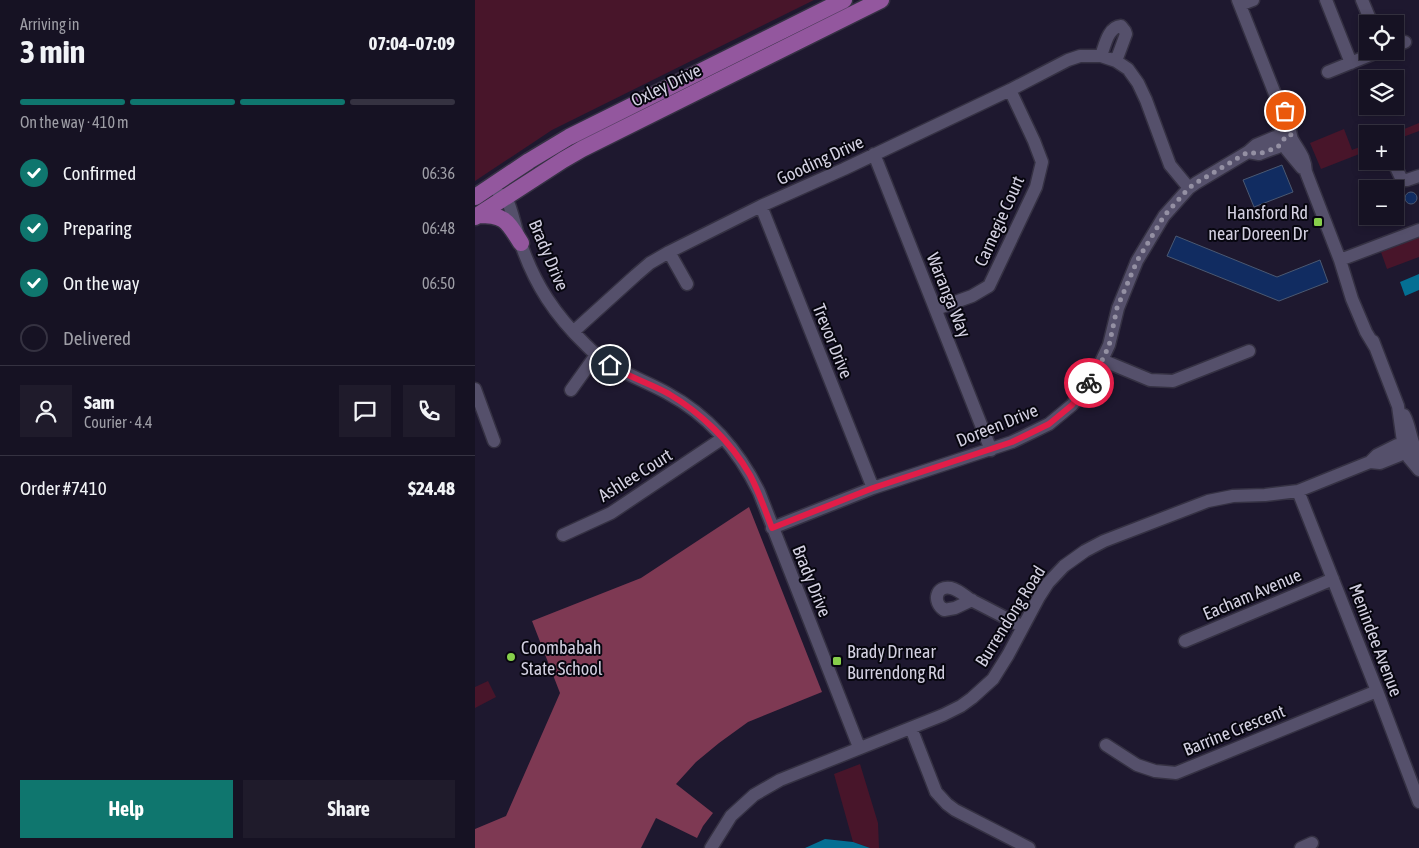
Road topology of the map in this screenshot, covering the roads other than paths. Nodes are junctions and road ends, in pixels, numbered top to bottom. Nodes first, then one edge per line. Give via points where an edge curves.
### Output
1 (844, 0) edge
2 (881, 0) edge
3 (1253, 0) edge
4 (1326, 0) edge
5 (1362, 0) edge
6 (1239, 2) edge
7 (1368, 15) edge
8 (1101, 56) junction
9 (1359, 60) edge
10 (1116, 61) junction
11 (1351, 63) junction
12 (1328, 72) dead end
13 (1010, 90) junction
14 (615, 132) junction
15 (1287, 138) junction
16 (875, 154) junction
17 (518, 168) junction
18 (1397, 170) edge
19 (1419, 176) edge
20 (1189, 188) junction
21 (478, 195) edge
22 (506, 197) junction
23 (761, 206) junction
24 (477, 216) edge
25 (1419, 230) edge
26 (521, 243) junction
27 (669, 252) junction
28 (1340, 260) junction
29 (687, 284) dead end
30 (936, 309) junction
31 (573, 332) junction
32 (1249, 351) dead end
33 (595, 355) junction
34 (1102, 360) junction
35 (475, 389) edge
36 (571, 390) dead end
37 (723, 438) junction
38 (494, 441) dead end
39 (1412, 449) edge
40 (991, 450) junction
41 (1419, 470) edge
42 (873, 488) junction
43 (1298, 491) junction
44 (772, 528) junction
45 (563, 535) dead end
46 (1333, 579) junction
47 (972, 600) dead end
48 (1023, 627) junction
49 (1185, 641) dead end
50 (1377, 690) junction
51 (911, 728) junction
52 (1106, 745) dead end
53 (859, 747) junction
54 (1419, 802) edge
55 (711, 848) edge
56 (1029, 848) edge

1 - 17 main road, Oxley Drive via 569,137
2 - 14 main road, Oxley Drive
3 - 6 street
4 - 11 street
5 - 7 street
6 - 15 street via 1289,121
8 - 10 street, Gooding Drive
8 - 10 street via 1112,30 1121,26 1126,34
8 - 13 street, Gooding Drive via 1080,56 1068,60
9 - 11 street
10 - 20 street, Gooding Drive via 1138,83 1170,165
11 - 12 street
13 - 16 street, Gooding Drive
13 - 30 street, Carnegie Court via 1041,162 1036,187 989,286
14 - 17 main road via 587,139 521,178
14 - 22 main road, Oxley Drive via 563,160
15 - 20 street, Doreen Drive via 1278,147 1259,154 1248,152
15 - 28 street via 1302,156
16 - 23 street, Gooding Drive
16 - 30 street, Waranga Way
17 - 21 main road, Oxley Drive
18 - 19 street via 1401,180
20 - 34 street, Doreen Drive via 1164,216 1137,261 1117,308 1109,346
21 - 22 street
22 - 24 main road, Oxley Drive
22 - 26 street, Brady Drive
23 - 27 street, Gooding Drive
23 - 42 street, Trevor Drive
24 - 26 main road via 503,219
25 - 28 street
26 - 31 street, Brady Drive via 544,296
27 - 29 street
27 - 31 street, Gooding Drive via 636,275
28 - 39 street via 1359,296 1375,347 1398,406 1410,427
30 - 40 street, Waranga Way
31 - 33 street, Brady Drive
32 - 34 street via 1173,381 1150,380
33 - 36 street
33 - 37 street, Brady Drive via 682,403
34 - 40 street, Doreen Drive via 1094,377 1072,405 1049,424
35 - 38 street
37 - 44 street, Brady Drive via 751,476
37 - 45 street, Ashlee Court via 611,513
39 - 41 street via 1409,458
39 - 43 street, Burrendong Road
40 - 42 street, Doreen Drive
42 - 44 street, Doreen Drive
43 - 46 street, Menindee Avenue
43 - 48 street, Burrendong Road via 1207,501 1094,546 1055,575
44 - 53 street, Brady Drive
46 - 49 street, Eacham Avenue
46 - 50 street, Menindee Avenue
47 - 48 street
48 - 51 street, Burrendong Road via 1001,668 983,689 961,706
50 - 52 street, Barrine Crescent via 1176,773 1137,765
50 - 54 street, Menindee Avenue
51 - 53 street, Burrendong Road
51 - 56 street via 941,798 955,810
53 - 55 street, Burrendong Road via 780,780 754,795 731,816

